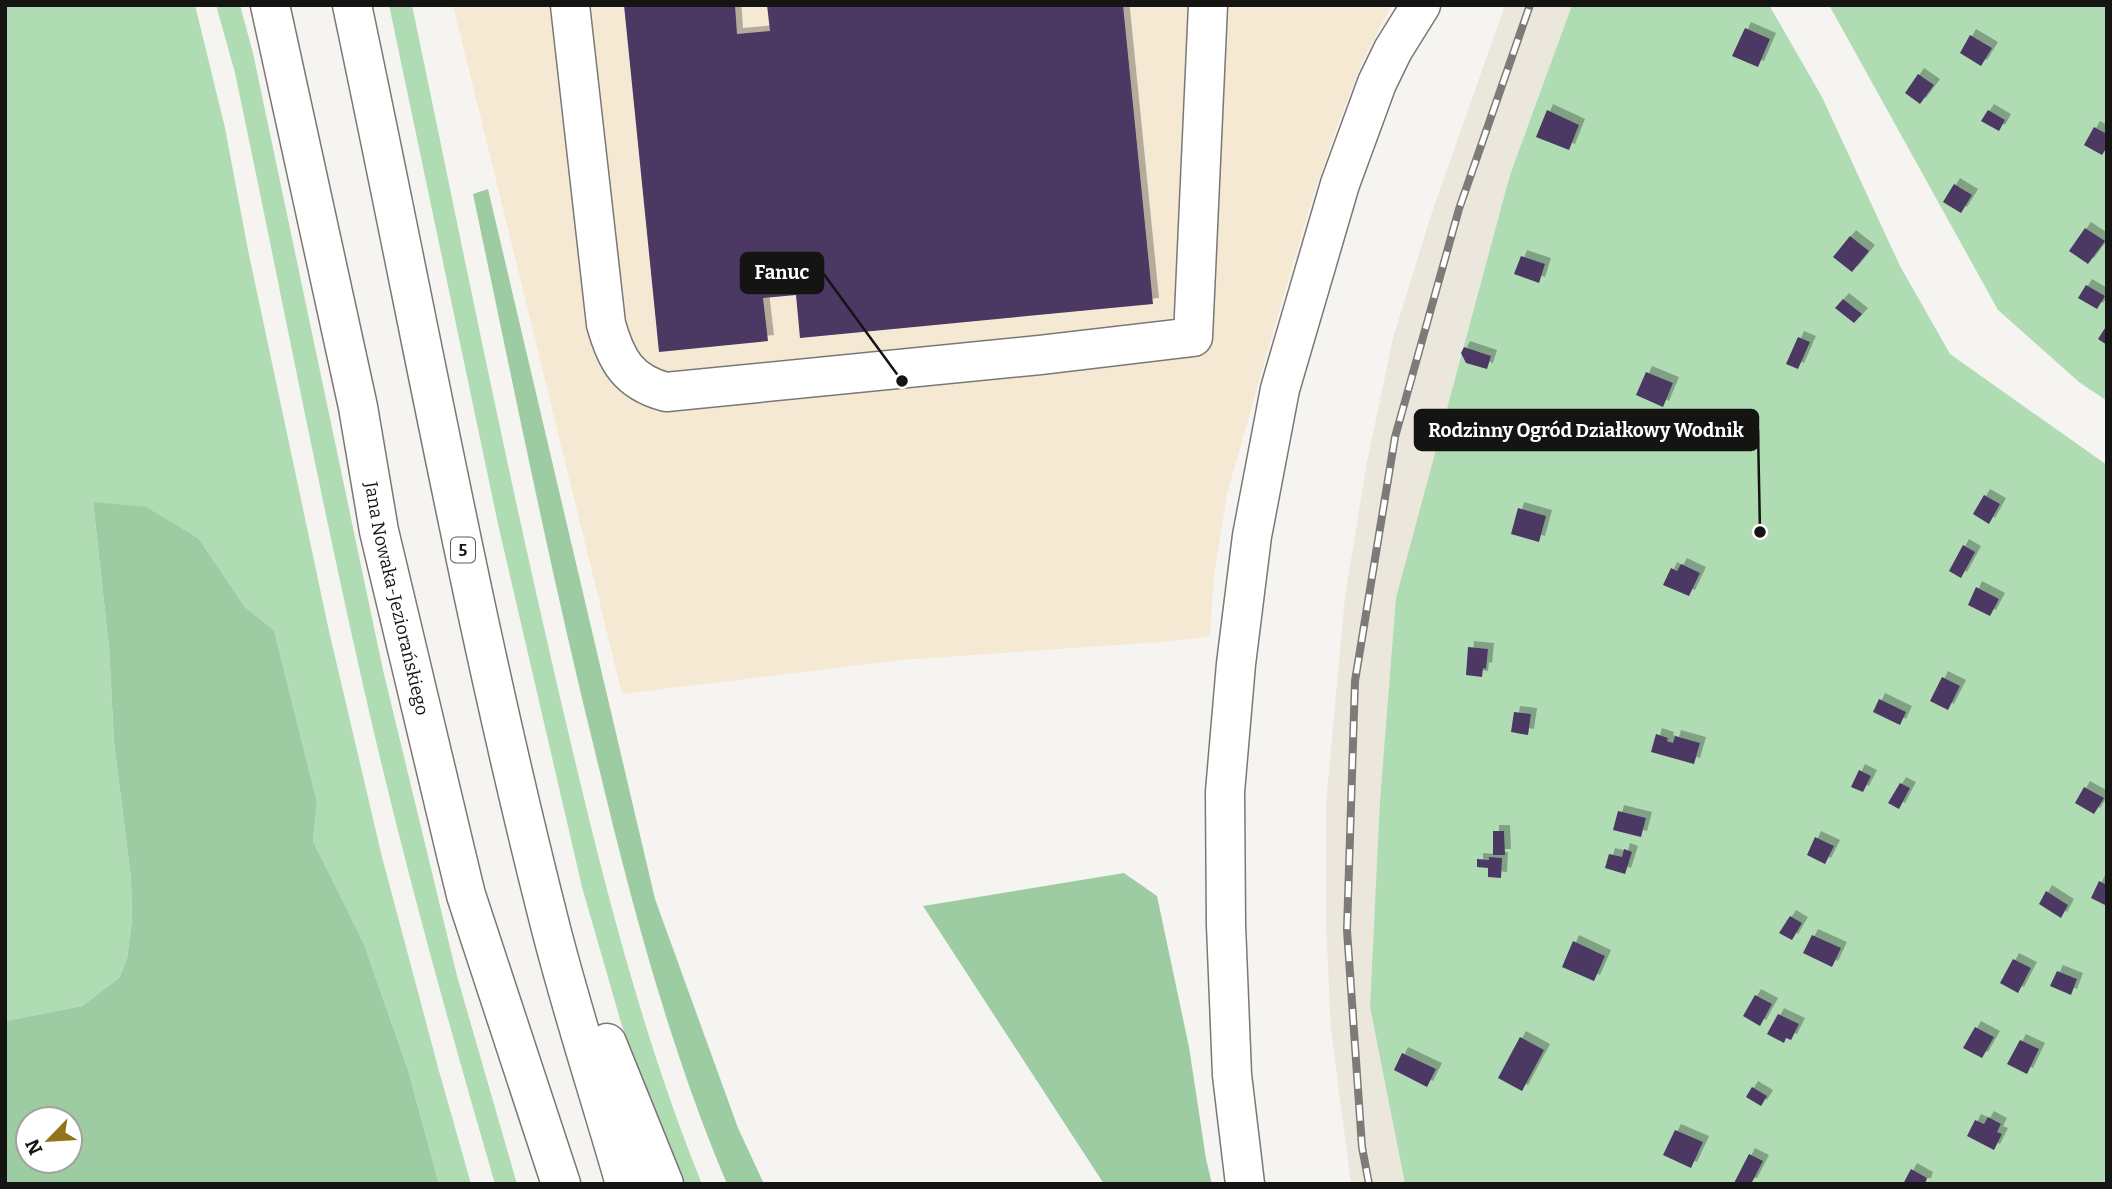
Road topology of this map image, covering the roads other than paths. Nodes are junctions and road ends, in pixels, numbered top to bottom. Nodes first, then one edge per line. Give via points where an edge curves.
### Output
1 (270, 5) edge
2 (352, 5) edge
3 (569, 5) edge
4 (1208, 5) edge
5 (1421, 5) edge
6 (469, 904) junction
7 (552, 931) junction
8 (533, 1184) edge
9 (561, 1184) edge
10 (625, 1184) edge
11 (664, 1184) edge
12 (1245, 1184) edge

1 - 6 main road, Jana Nowaka-Jeziorańskiego via 350,369 379,531
2 - 7 main road, 5 via 455,515
3 - 4 main road via 606,324 619,359 630,373 641,383 666,392 1193,337
5 - 12 main road via 1377,83 1340,184 1280,389 1252,536 1225,792 1232,1075
6 - 8 main road via 509,1097
6 - 9 main road, Jana Nowaka-Jeziorańskiego
7 - 10 main road, 5
7 - 11 main road via 601,1028

